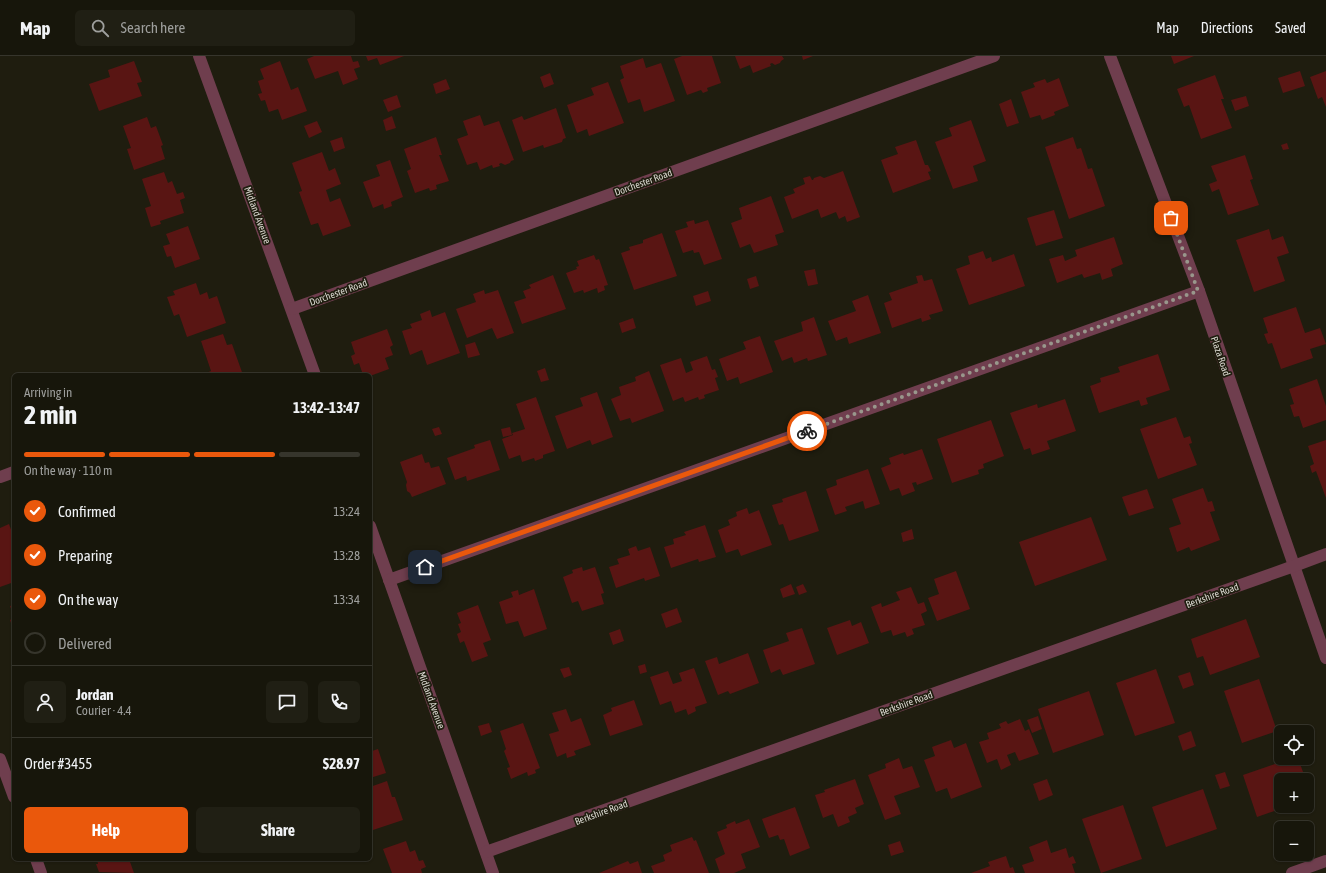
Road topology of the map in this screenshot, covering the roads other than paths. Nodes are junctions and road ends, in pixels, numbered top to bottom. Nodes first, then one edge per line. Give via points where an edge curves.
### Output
1 (199, 56) edge
2 (994, 56) edge
3 (1110, 56) edge
4 (1198, 291) junction
5 (292, 309) junction
6 (314, 373) edge
7 (12, 473) edge
8 (0, 477) edge
9 (372, 532) edge
10 (1326, 554) edge
11 (1294, 566) junction
12 (389, 580) junction
13 (1326, 658) edge
14 (0, 759) edge
15 (4, 781) edge
16 (12, 794) edge
17 (486, 852) junction
18 (37, 861) edge
19 (1326, 861) edge
20 (41, 873) edge
21 (493, 873) edge
22 (1292, 873) edge

1 - 5 street, Midland Avenue
2 - 5 street, Dorchester Road
3 - 4 street, Plaza Road
4 - 11 street, Plaza Road
4 - 12 street
5 - 6 street, Midland Avenue
7 - 8 street
9 - 12 street, Midland Avenue
10 - 11 street, Berkshire Road
11 - 13 street, Plaza Road
11 - 17 street, Berkshire Road
12 - 17 street, Midland Avenue
14 - 15 street
15 - 16 street
17 - 21 street, Midland Avenue
18 - 20 street
19 - 22 street

